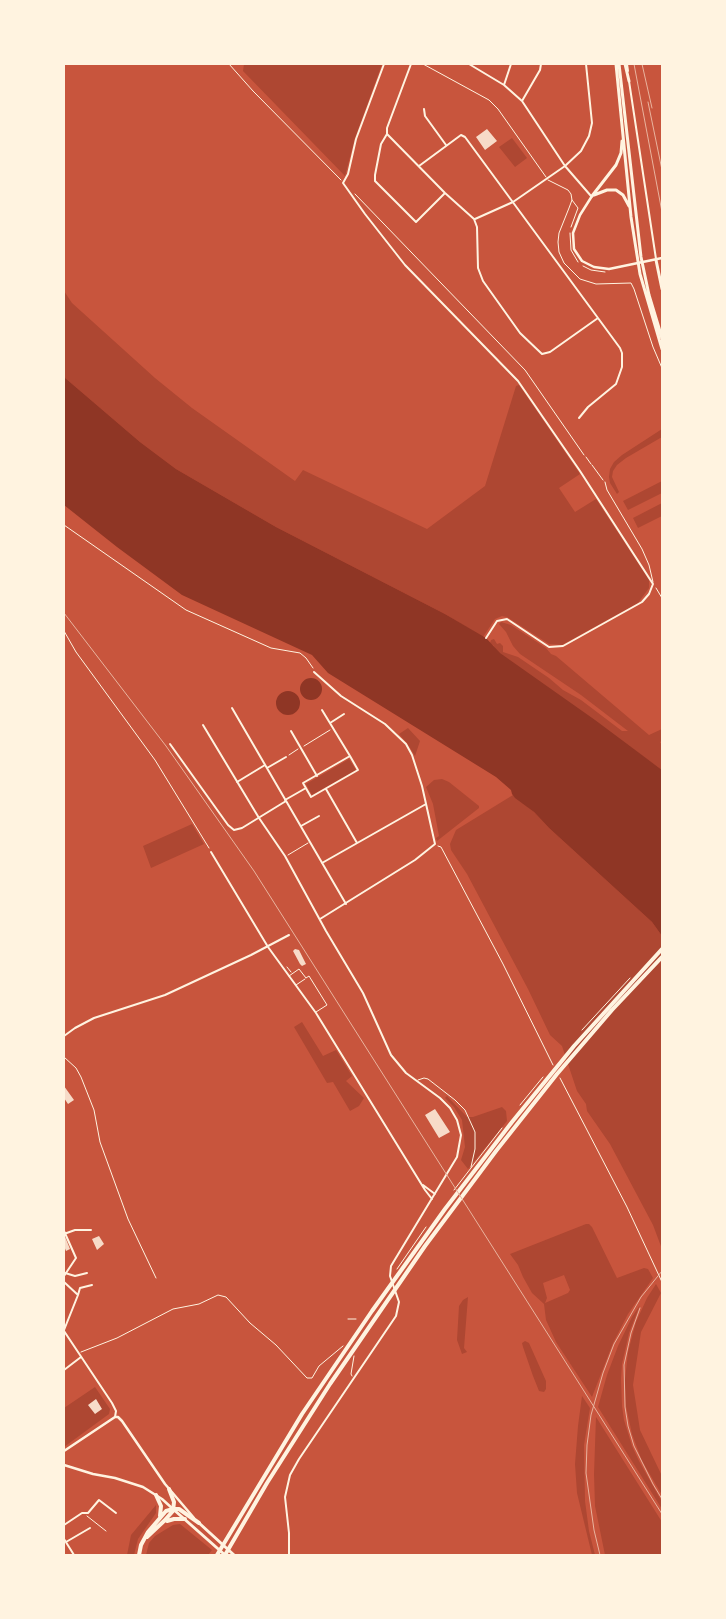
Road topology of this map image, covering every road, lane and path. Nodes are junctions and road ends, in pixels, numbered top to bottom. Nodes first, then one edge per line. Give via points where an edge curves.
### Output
1 (230, 64) edge
2 (384, 64) edge
3 (410, 64) edge
4 (423, 64) edge
5 (470, 64) edge
6 (511, 64) edge
7 (541, 64) edge
8 (586, 64) edge
9 (617, 64) edge
10 (626, 64) edge
11 (630, 81) joint
12 (504, 85) junction
13 (522, 101) junction
14 (424, 109) dead end
15 (622, 133) junction
16 (387, 134) junction
17 (446, 145) junction
18 (419, 166) junction
19 (565, 166) junction
20 (547, 179) junction
21 (344, 183) junction
22 (350, 190) dead end
23 (445, 193) junction
24 (592, 196) junction
25 (513, 202) junction
26 (631, 217) junction
27 (474, 219) junction
28 (662, 258) edge
29 (656, 260) junction
30 (611, 271) dead end
31 (624, 282) dead end
32 (662, 289) edge
33 (598, 318) junction
34 (662, 338) edge
35 (662, 349) edge
36 (662, 368) edge
37 (579, 418) dead end
38 (586, 458) joint
39 (591, 464) joint
40 (605, 482) joint
41 (64, 525) edge
42 (653, 584) junction
43 (662, 598) edge
44 (64, 631) edge
45 (486, 638) dead end
46 (314, 672) joint
47 (232, 708) dead end
48 (322, 710) dead end
49 (344, 714) dead end
50 (330, 723) junction
51 (203, 725) dead end
52 (333, 728) junction
53 (291, 731) dead end
54 (170, 744) dead end
55 (301, 748) junction
56 (350, 756) junction
57 (286, 757) joint
58 (265, 765) junction
59 (267, 768) junction
60 (317, 776) junction
61 (237, 782) junction
62 (306, 788) junction
63 (326, 788) junction
64 (286, 801) junction
65 (426, 804) junction
66 (319, 816) dead end
67 (259, 818) junction
68 (301, 826) junction
69 (310, 842) junction
70 (357, 843) junction
71 (441, 847) dead end
72 (212, 852) joint
73 (285, 856) junction
74 (322, 863) junction
75 (346, 904) junction
76 (320, 919) junction
77 (290, 935) dead end
78 (268, 947) junction
79 (662, 949) edge
80 (662, 957) edge
81 (289, 976) junction
82 (306, 978) junction
83 (296, 985) junction
84 (316, 1013) junction
85 (64, 1036) edge
86 (64, 1057) edge
87 (550, 1060) dead end
88 (563, 1084) dead end
89 (421, 1183) junction
90 (435, 1194) junction
91 (432, 1198) junction
92 (91, 1230) dead end
93 (64, 1233) edge
94 (87, 1273) dead end
95 (64, 1274) edge
96 (156, 1278) dead end
97 (64, 1282) edge
98 (662, 1282) edge
99 (92, 1285) dead end
100 (78, 1295) junction
101 (348, 1319) dead end
102 (356, 1319) dead end
103 (64, 1330) edge
104 (347, 1345) junction
105 (354, 1350) junction
106 (79, 1353) junction
107 (81, 1357) junction
108 (64, 1370) edge
109 (354, 1378) junction
110 (116, 1417) junction
111 (64, 1452) edge
112 (64, 1465) edge
113 (169, 1488) junction
114 (156, 1495) junction
115 (173, 1509) junction
116 (82, 1513) junction
117 (116, 1513) dead end
118 (160, 1517) junction
119 (185, 1519) junction
120 (164, 1521) junction
121 (199, 1523) junction
122 (64, 1524) edge
123 (90, 1528) dead end
124 (106, 1531) dead end
125 (64, 1539) edge
126 (143, 1541) junction
127 (66, 1542) junction
128 (74, 1555) edge
129 (139, 1555) edge
130 (216, 1555) edge
131 (225, 1555) edge
132 (234, 1555) edge
133 (288, 1555) edge

1 - 21 path
2 - 21 street via 356,139
3 - 16 street
4 - 20 path via 489,100
5 - 12 street
6 - 12 street
7 - 13 street
8 - 19 street via 592,106 591,130 581,151
9 - 15 main road
9 - 34 main road via 641,257
10 - 11 main road
11 - 29 street
12 - 13 street
13 - 19 street
14 - 17 street via 425,116
15 - 24 main road via 621,153 616,165
15 - 26 main road
16 - 18 street
16 - 23 street via 381,144 375,175 379,187 416,222
17 - 18 street
17 - 25 street via 461,135 465,137
18 - 23 street
19 - 20 street
19 - 24 street
20 - 25 street
20 - 30 path via 568,190 578,208 569,236 572,255 591,270
21 - 42 street via 406,265 518,380
22 - 38 path via 524,370
23 - 27 street
24 - 26 main road via 610,189 619,191 626,199
24 - 29 main road via 573,233 574,249 584,263 603,268
25 - 27 street
25 - 33 street
26 - 35 main road via 640,274
27 - 33 street via 478,268 483,281 520,333 542,354 550,352
28 - 29 main road
29 - 32 main road
31 - 36 path via 630,283 634,289
33 - 37 street via 620,348 622,367 616,384 588,406
38 - 39 lane
39 - 40 path
40 - 42 lane via 649,565
41 - 46 path via 186,610 271,648 300,653
42 - 43 path
42 - 45 street via 642,602 563,646 549,647 507,619 497,621
44 - 72 path via 155,760
46 - 65 street via 340,696 384,724 406,744
47 - 58 street
48 - 50 street
49 - 50 street
50 - 52 street
51 - 61 street
52 - 55 path
52 - 56 street
53 - 55 street
54 - 67 street via 231,828 242,828
55 - 57 path
55 - 60 street
56 - 60 street
56 - 63 street via 358,770
57 - 59 street
58 - 59 street
58 - 61 street
59 - 64 street
60 - 62 street via 303,783
61 - 67 street
62 - 63 street via 311,797
62 - 64 street
63 - 70 street
64 - 67 street
64 - 68 street
65 - 70 street
65 - 75 street via 435,844
66 - 68 street
67 - 73 street
68 - 69 street
69 - 73 path
69 - 74 street
70 - 74 street
71 - 87 path
72 - 78 street
73 - 76 street
74 - 75 street
75 - 76 street
76 - 90 street via 366,998 394,1060 445,1103 458,1120 459,1150
77 - 78 street
78 - 81 street
78 - 85 street via 164,995 94,1018
79 - 104 highway via 594,1022 518,1114 440,1215
80 - 105 highway via 593,1031 517,1124 430,1239
81 - 82 lane via 299,969
81 - 83 street
82 - 83 lane
82 - 84 lane via 309,976 328,1005
83 - 84 street
84 - 89 street
86 - 96 path via 81,1077 128,1219
88 - 98 path
89 - 90 street
89 - 91 street
90 - 91 street
91 - 109 street via 391,1266 390,1276 399,1302 396,1316
92 - 93 street
93 - 95 street via 76,1258
94 - 95 street
97 - 100 street
99 - 100 street via 80,1288
100 - 103 street
101 - 102 path
103 - 106 street
104 - 106 path via 319,1366 312,1378 307,1378 226,1297 218,1295 199,1304 173,1309 118,1338
104 - 130 highway
105 - 109 path via 350,1374
105 - 131 highway via 271,1477
106 - 107 street
107 - 108 street
107 - 110 street via 112,1403
109 - 133 street via 299,1459 288,1481 285,1497 289,1523
110 - 111 main road
110 - 113 main road
112 - 114 main road via 129,1482
113 - 115 highway
113 - 121 main road
114 - 115 main road
114 - 118 highway
115 - 118 highway
115 - 119 main road
115 - 120 highway
115 - 121 highway via 179,1509
116 - 117 street via 88,1513 99,1500
116 - 122 street
116 - 124 path
118 - 126 highway
119 - 120 highway
119 - 131 main road
120 - 126 highway
121 - 132 main road
123 - 127 street
125 - 127 street
126 - 129 highway
127 - 128 street

